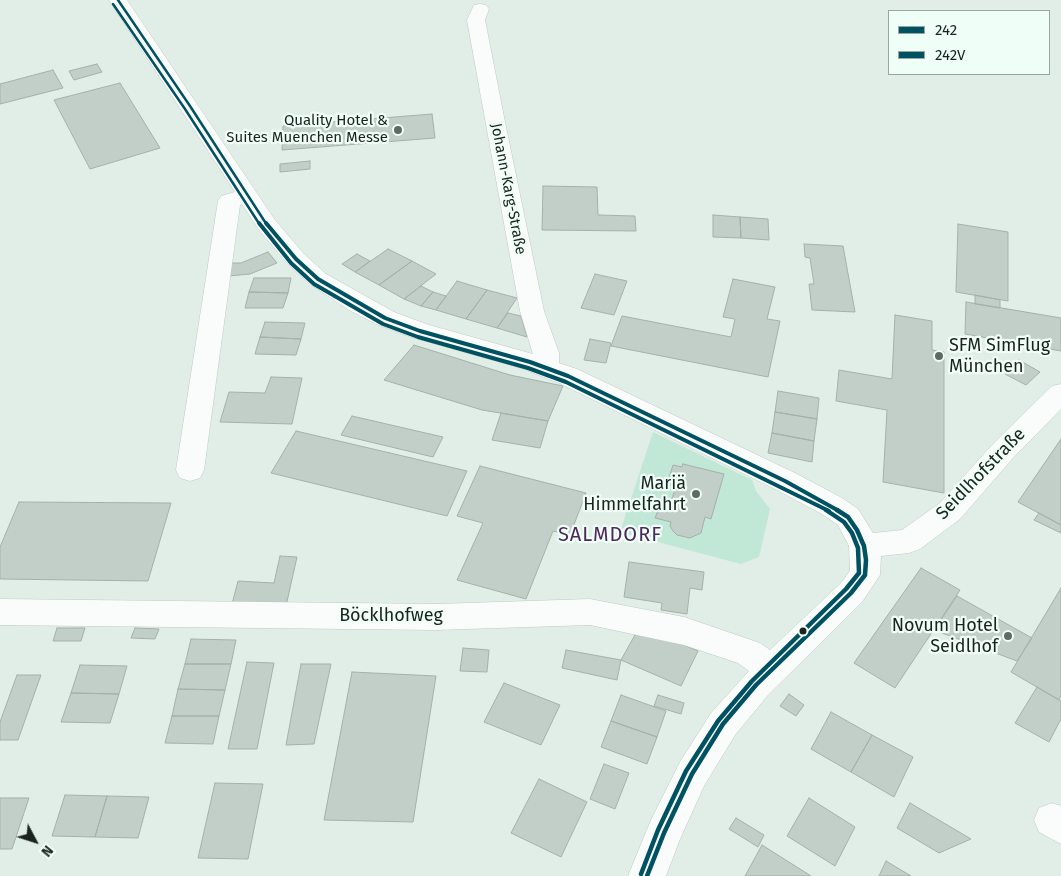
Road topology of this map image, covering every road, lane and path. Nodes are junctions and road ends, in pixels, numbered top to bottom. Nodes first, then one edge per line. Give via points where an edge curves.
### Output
1 (118, 0) edge
2 (480, 9) dead end
3 (247, 196) junction
4 (546, 367) junction
5 (1061, 393) edge
6 (190, 470) dead end
7 (864, 546) junction
8 (0, 612) edge
9 (772, 669) junction
10 (648, 876) edge

1 - 3 street
2 - 4 street, Johann-Karg-Straße via 476,20 498,140 532,311 546,353
3 - 4 street via 296,259 318,279 358,304 420,331
3 - 6 street via 229,201
4 - 7 street via 776,476 832,506 848,517
5 - 7 street, Seidlhofstraße via 1002,452 950,511 909,541
7 - 9 street via 865,574 859,583
8 - 9 street, Böcklhofweg via 436,617 590,612 684,631 749,652
9 - 10 street via 723,724 697,766 664,833

